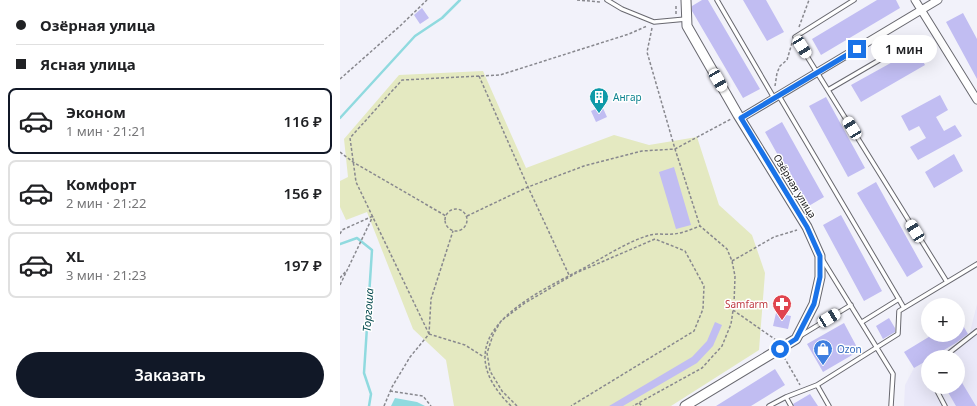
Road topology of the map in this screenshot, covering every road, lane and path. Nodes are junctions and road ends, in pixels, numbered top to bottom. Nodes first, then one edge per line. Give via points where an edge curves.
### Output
1 (426, 0) edge
2 (577, 0) edge
3 (677, 0) edge
4 (686, 0) edge
5 (716, 0) edge
6 (809, 0) edge
7 (854, 0) edge
8 (915, 0) edge
9 (938, 0) edge
10 (609, 1) edge
11 (922, 10) junction
12 (687, 19) junction
13 (675, 20) junction
14 (654, 22) junction
15 (644, 28) dead end
16 (795, 37) junction
17 (912, 41) dead end
18 (818, 72) junction
19 (479, 76) junction
20 (340, 78) edge
21 (828, 90) junction
22 (775, 96) junction
23 (977, 100) edge
24 (737, 118) junction
25 (675, 149) junction
26 (340, 152) edge
27 (353, 162) junction
28 (528, 187) junction
29 (374, 216) junction
30 (446, 216) junction
31 (467, 216) junction
32 (700, 226) junction
33 (807, 227) junction
34 (453, 231) junction
35 (340, 234) edge
36 (820, 256) junction
37 (732, 261) junction
38 (977, 264) edge
39 (347, 269) junction
40 (569, 275) junction
41 (340, 278) edge
42 (947, 282) junction
43 (340, 285) edge
44 (899, 299) junction
45 (851, 305) junction
46 (904, 308) junction
47 (734, 310) junction
48 (862, 322) junction
49 (977, 331) edge
50 (429, 334) junction
51 (796, 339) junction
52 (777, 341) dead end
53 (877, 348) junction
54 (953, 350) edge
55 (783, 356) dead end
56 (484, 357) junction
57 (817, 385) junction
58 (803, 390) junction
59 (390, 391) junction
60 (939, 394) edge
61 (786, 397) junction
62 (639, 403) junction
63 (384, 406) edge
64 (431, 406) edge
65 (512, 406) edge
66 (516, 406) edge
67 (571, 406) edge
68 (633, 406) edge
69 (642, 406) edge
70 (685, 406) edge
71 (769, 406) edge
72 (791, 406) edge
73 (829, 406) edge
74 (891, 406) edge
75 (945, 406) edge

1 - 20 path
2 - 10 path
3 - 13 path
4 - 12 street, Озёрная улица
5 - 22 lane
6 - 16 path
7 - 16 lane
8 - 11 street
9 - 11 street
10 - 14 lane
11 - 18 street
11 - 23 street
12 - 13 lane
12 - 24 street, Озёрная улица via 687,26
13 - 14 lane
14 - 25 path via 647,52
15 - 19 path via 500,75
16 - 18 lane
16 - 22 path via 787,60 780,66
17 - 21 lane
18 - 21 lane
18 - 22 street
19 - 27 path via 402,80 350,138
19 - 28 path
21 - 42 lane
22 - 24 street
22 - 44 lane
24 - 25 path
24 - 33 street, Озёрная улица
25 - 28 path via 635,153 584,166
25 - 32 path
26 - 27 path
27 - 29 path via 356,182
27 - 30 path
28 - 31 path
28 - 40 path
29 - 35 path via 342,230
29 - 39 path
29 - 50 path
30 - 31 path via 455,209 462,210
30 - 34 path via 447,227
31 - 34 path via 466,227 460,231
32 - 37 path via 727,249
32 - 40 path via 676,234 651,235
33 - 36 street, Озёрная улица
33 - 37 path via 774,237
34 - 50 path via 431,299
36 - 45 lane
36 - 51 street, Озёрная улица via 820,277 814,304
37 - 47 path via 735,276
38 - 42 lane
39 - 41 path
39 - 43 path
40 - 56 path via 510,310 491,334
42 - 46 lane
44 - 46 lane
44 - 48 lane
45 - 48 lane
45 - 51 lane
46 - 53 lane via 899,311 898,334
47 - 52 path
47 - 62 path via 722,346 702,368
48 - 53 lane
49 - 54 lane
50 - 56 path via 465,345
50 - 59 path via 410,357
51 - 70 street
53 - 57 lane
53 - 74 lane via 893,374
55 - 58 path
56 - 65 path via 488,374 502,397
57 - 58 lane
57 - 73 lane
58 - 61 lane
59 - 63 path
59 - 64 path via 423,396
60 - 75 lane
61 - 71 lane
61 - 72 lane
62 - 68 path
62 - 69 path
66 - 67 path via 502,392 490,371 487,353 501,321 525,303 576,273 655,239 685,251 704,286 703,309 694,331

